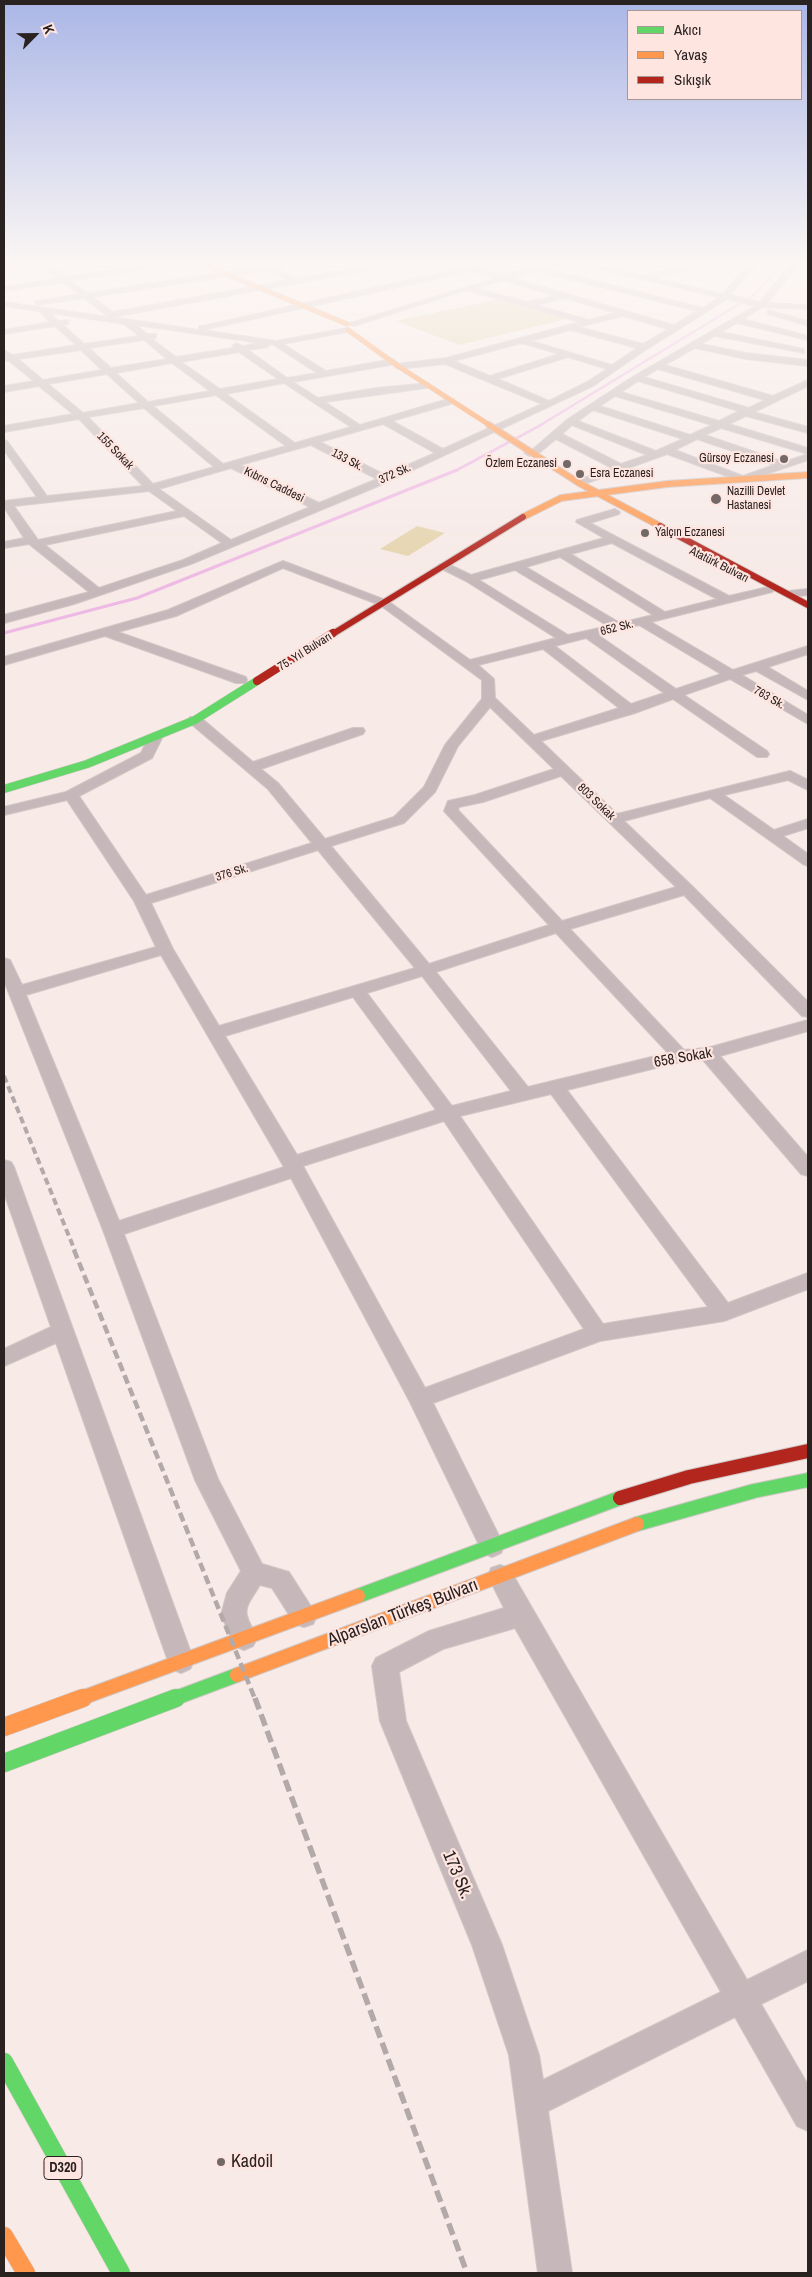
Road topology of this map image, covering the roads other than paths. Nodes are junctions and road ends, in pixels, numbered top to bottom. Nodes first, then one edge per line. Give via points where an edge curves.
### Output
1 (23, 370) edge
2 (119, 370) edge
3 (187, 370) edge
4 (271, 370) edge
5 (320, 370) edge
6 (351, 370) edge
7 (404, 370) edge
8 (469, 370) edge
9 (517, 370) edge
10 (611, 370) edge
11 (650, 370) edge
12 (672, 370) edge
13 (110, 372) junction
14 (325, 374) junction
15 (637, 378) junction
16 (490, 379) junction
17 (286, 381) junction
18 (808, 383) edge
19 (40, 384) junction
20 (426, 385) junction
21 (4, 389) edge
22 (614, 392) junction
23 (217, 393) junction
24 (773, 399) junction
25 (451, 400) junction
26 (317, 401) junction
27 (549, 404) junction
28 (146, 405) junction
29 (592, 407) junction
30 (745, 411) junction
31 (81, 416) junction
32 (383, 420) junction
33 (571, 421) junction
34 (10, 423) edge
35 (719, 424) junction
36 (358, 427) junction
37 (4, 429) edge
38 (808, 430) edge
39 (498, 431) junction
40 (556, 435) junction
41 (692, 437) junction
42 (311, 441) junction
43 (4, 443) edge
44 (292, 446) junction
45 (666, 450) junction
46 (808, 451) edge
47 (443, 453) junction
48 (529, 453) junction
49 (656, 454) junction
50 (808, 457) edge
51 (225, 465) junction
52 (784, 465) junction
53 (620, 468) junction
54 (808, 475) edge
55 (384, 479) junction
56 (743, 479) junction
57 (151, 488) junction
58 (564, 488) junction
59 (577, 489) junction
60 (594, 492) junction
61 (44, 500) junction
62 (6, 504) edge
63 (319, 507) junction
64 (186, 512) junction
65 (615, 512) junction
66 (614, 540) junction
67 (34, 542) junction
68 (230, 544) junction
69 (4, 546) edge
70 (562, 554) junction
71 (444, 566) junction
72 (517, 566) junction
73 (470, 579) junction
74 (768, 590) junction
75 (98, 592) junction
76 (808, 592) edge
77 (788, 594) junction
78 (728, 600) junction
79 (379, 601) junction
80 (808, 605) edge
81 (808, 612) edge
82 (664, 616) junction
83 (4, 619) edge
84 (642, 622) junction
85 (619, 628) junction
86 (105, 632) junction
87 (589, 635) junction
88 (568, 640) junction
89 (546, 646) junction
90 (808, 650) edge
91 (4, 661) edge
92 (467, 664) junction
93 (758, 666) junction
94 (729, 675) junction
95 (241, 680) junction
96 (675, 694) junction
97 (808, 696) edge
98 (489, 699) junction
99 (630, 710) junction
100 (195, 720) junction
101 (808, 720) edge
102 (358, 731) dead end
103 (155, 738) junction
104 (531, 740) junction
105 (762, 754) dead end
106 (252, 767) junction
107 (563, 771) junction
108 (4, 778) edge
109 (808, 786) edge
110 (4, 789) edge
111 (712, 793) junction
112 (71, 795) junction
113 (4, 811) edge
114 (614, 819) junction
115 (808, 823) edge
116 (772, 835) junction
117 (322, 844) junction
118 (808, 861) edge
119 (687, 888) junction
120 (142, 901) junction
121 (558, 928) junction
122 (166, 949) junction
123 (4, 963) edge
124 (426, 970) junction
125 (356, 990) junction
126 (17, 992) junction
127 (808, 1012) edge
128 (808, 1025) edge
129 (215, 1033) junction
130 (708, 1054) junction
131 (680, 1056) junction
132 (556, 1088) junction
133 (524, 1095) junction
134 (448, 1113) junction
135 (294, 1166) junction
136 (4, 1167) edge
137 (808, 1169) edge
138 (113, 1230) junction
139 (808, 1281) edge
140 (724, 1313) junction
141 (62, 1331) junction
142 (598, 1333) junction
143 (4, 1358) edge
144 (420, 1399) junction
145 (808, 1451) edge
146 (808, 1480) edge
147 (492, 1546) junction
148 (254, 1572) junction
149 (500, 1576) junction
150 (521, 1615) junction
151 (304, 1616) junction
152 (244, 1638) junction
153 (181, 1661) junction
154 (4, 1727) edge
155 (4, 1763) edge
156 (808, 1965) edge
157 (741, 1998) junction
158 (4, 2062) edge
159 (531, 2103) junction
160 (808, 2115) edge
161 (4, 2236) edge
162 (26, 2273) edge
163 (121, 2273) edge
164 (555, 2273) edge

1 - 19 street, 155 Sokak
2 - 13 street
3 - 23 street
4 - 17 street
5 - 14 street
6 - 14 street
7 - 20 main road
8 - 16 street
9 - 16 street
10 - 27 street, 372 Sk.
11 - 15 street
12 - 24 street
13 - 19 street
13 - 28 street, Kıbrıs Caddesi
14 - 17 street
15 - 22 street
15 - 30 street
16 - 27 street
17 - 23 street
17 - 26 street
18 - 24 street
19 - 21 street
19 - 31 street, 155 Sokak
20 - 25 main road
20 - 26 street
22 - 29 street
22 - 35 street
23 - 28 street
23 - 44 street
24 - 30 street
25 - 32 street
25 - 39 main road
26 - 36 street
27 - 39 street, 372 Sk.
28 - 31 street
28 - 51 street, Kıbrıs Caddesi
29 - 33 street
29 - 41 street
30 - 35 street
30 - 38 street
31 - 34 street
31 - 57 street, 155 Sokak
32 - 36 street
32 - 47 street
33 - 40 street
33 - 49 street
34 - 37 street
35 - 41 street
35 - 46 street
36 - 42 street
39 - 47 street, 372 Sk.
39 - 48 main road
40 - 48 street
40 - 53 street
41 - 45 street
41 - 52 street
42 - 44 street
42 - 55 street, 133 Sk.
43 - 61 street
44 - 51 street
45 - 49 street
45 - 56 street
47 - 55 street, 372 Sk.
48 - 58 main road, Atatürk Bulvarı
48 - 59 main road, Atatürk Bulvarı
49 - 53 street
50 - 52 street
51 - 57 street
51 - 63 street, Kıbrıs Caddesi
52 - 56 street
53 - 59 street
54 - 56 main road, 75. Yıl Bulvarı
55 - 63 street, 372 Sk.
56 - 60 main road, 75. Yıl Bulvarı
57 - 61 street
57 - 64 street, 155 Sokak
58 - 59 main road, Atatürk Bulvarı
58 - 79 main road, 75. Yıl Bulvarı via 502,517
59 - 60 main road, 75. Yıl Bulvarı
59 - 65 main road, Atatürk Bulvarı
59 - 71 main road, 75. Yıl Bulvarı via 530,513
60 - 77 main road, Atatürk Bulvarı
61 - 62 street
62 - 67 street
63 - 68 street, 372 Sk.
64 - 67 street
64 - 68 street, 155 Sokak
65 - 66 street via 581,522
65 - 74 main road, Atatürk Bulvarı
66 - 70 street
66 - 78 street
67 - 69 street
67 - 75 street
68 - 75 street, 372 Sk.
70 - 72 street
70 - 82 street
71 - 73 street
71 - 79 main road, 75. Yıl Bulvarı
72 - 73 street
72 - 85 street
73 - 88 street
74 - 78 street, 652 Sk.
74 - 81 main road, Atatürk Bulvarı
75 - 83 street, 372 Sk.
76 - 77 street
77 - 80 main road, Atatürk Bulvarı
78 - 82 street, 652 Sk.
79 - 86 street via 283,564 172,613
79 - 92 street
79 - 95 main road, 75. Yıl Bulvarı
79 - 100 main road, 75. Yıl Bulvarı
82 - 84 street, 652 Sk.
84 - 85 street, 652 Sk.
84 - 94 street, 763 Sk.
85 - 87 street, 652 Sk.
86 - 91 street
86 - 95 street
87 - 88 street, 652 Sk.
87 - 96 street
88 - 89 street, 652 Sk.
89 - 92 street, 652 Sk.
89 - 99 street
90 - 93 street
92 - 98 street via 488,679
93 - 94 street
93 - 97 street
94 - 96 street
94 - 101 street, 763 Sk.
95 - 108 main road, 75. Yıl Bulvarı via 189,712 141,735
96 - 99 street
96 - 105 street
98 - 104 street, 803 Sokak
98 - 117 street, 376 Sk. via 452,745 430,789 399,820
99 - 104 street
100 - 103 main road, 75. Yıl Bulvarı
100 - 106 street
102 - 106 street
103 - 110 main road, 75. Yıl Bulvarı via 87,764
103 - 112 street via 147,756
104 - 107 street, 803 Sokak
106 - 117 street via 273,786
107 - 114 street, 803 Sokak
107 - 121 street via 453,804 452,811
109 - 111 street via 790,775
111 - 114 street
111 - 116 street
112 - 113 street
112 - 120 street
114 - 119 street, 803 Sokak
115 - 116 street
116 - 118 street
117 - 120 street, 376 Sk.
117 - 124 street
119 - 121 street
119 - 127 street, 803 Sokak
120 - 122 street
121 - 124 street
121 - 131 street
122 - 126 street
122 - 129 street
123 - 126 street
124 - 125 street
124 - 133 street
125 - 129 street
125 - 134 street
126 - 138 street
128 - 130 street, 658 Sokak
129 - 135 street
130 - 131 street, 658 Sokak
130 - 137 street
131 - 132 street, 658 Sokak
132 - 133 street, 658 Sokak
132 - 140 street
133 - 134 street, 658 Sokak
134 - 135 street, 658 Sokak
134 - 142 street
135 - 138 street, 658 Sokak
135 - 144 street
136 - 141 street
138 - 148 street via 207,1480
139 - 140 street
140 - 142 street
141 - 143 street
141 - 153 street
142 - 144 street
144 - 147 street
145 - 147 main road, Alparslan Türkeş Bulvarı via 639,1491
146 - 149 main road, Alparslan Türkeş Bulvarı via 654,1518
147 - 151 main road, Alparslan Türkeş Bulvarı
148 - 151 street via 280,1580
148 - 152 street via 236,1601 233,1615
149 - 150 street
149 - 155 main road, Alparslan Türkeş Bulvarı
150 - 157 street
150 - 159 street, 173 Sk. via 438,1639 384,1666 393,1721 487,1945 524,2055
151 - 152 main road, Alparslan Türkeş Bulvarı
152 - 153 main road, Alparslan Türkeş Bulvarı
153 - 154 main road, Alparslan Türkeş Bulvarı
156 - 157 street
157 - 159 street
157 - 160 street
158 - 163 main road, D320
159 - 164 street, 173 Sk.
161 - 162 main road

